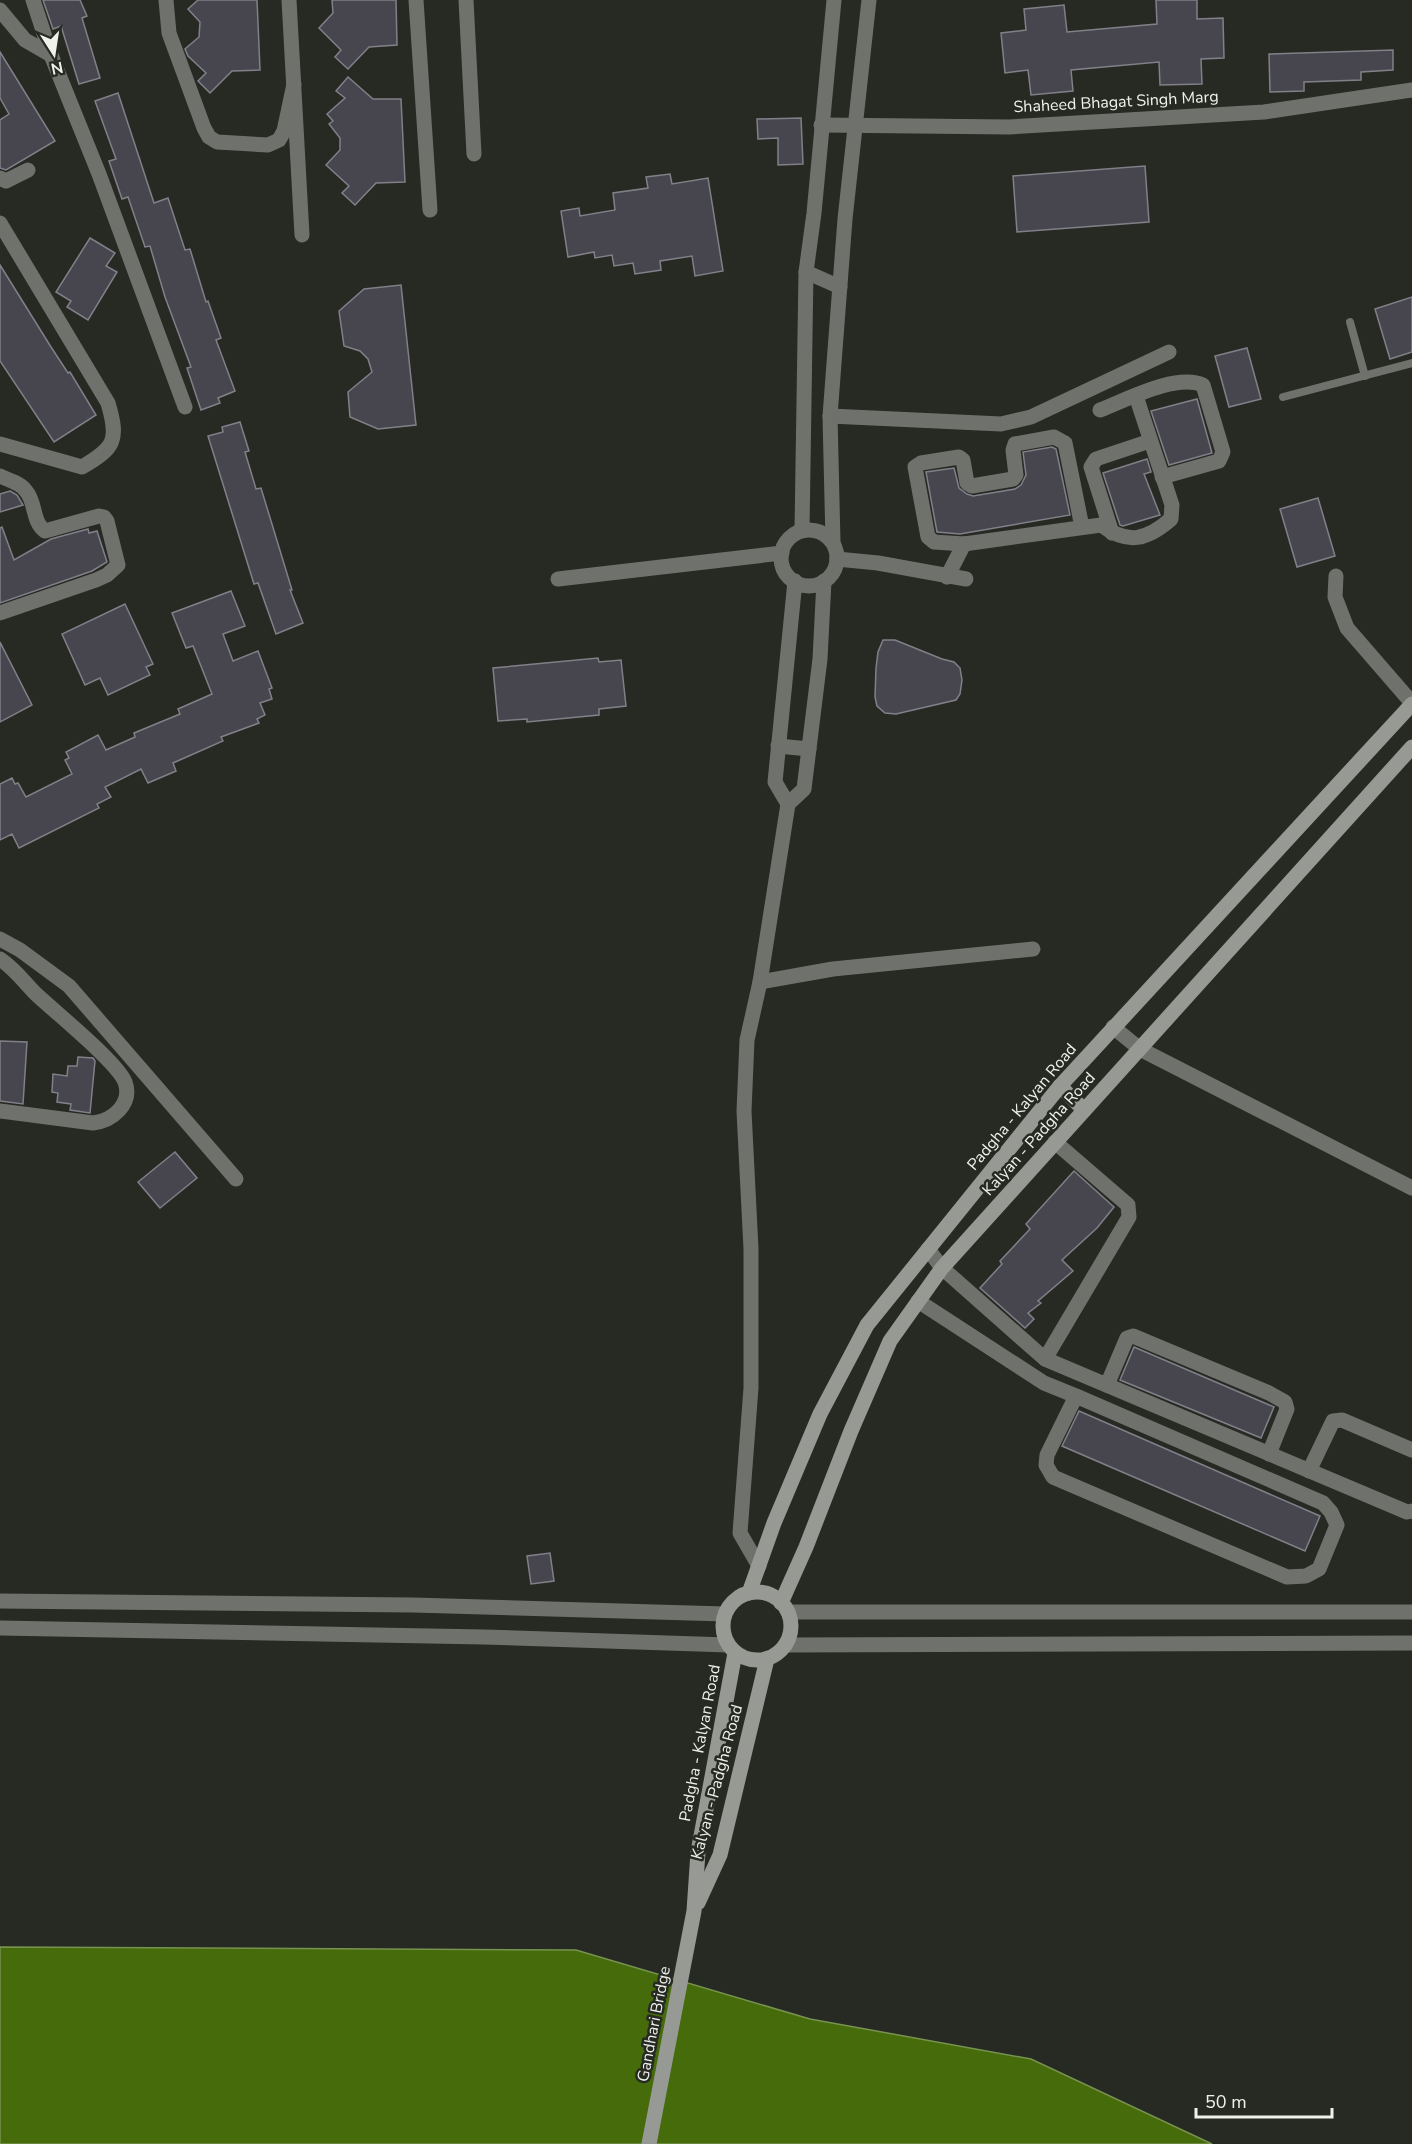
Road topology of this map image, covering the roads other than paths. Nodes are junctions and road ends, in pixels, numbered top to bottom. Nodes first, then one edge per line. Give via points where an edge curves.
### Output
1 (33, 0) edge
2 (166, 0) edge
3 (289, 0) edge
4 (416, 0) edge
5 (466, 0) edge
6 (834, 0) edge
7 (869, 0) edge
8 (0, 10) edge
9 (51, 55) junction
10 (294, 84) junction
11 (1412, 90) edge
12 (821, 124) junction
13 (856, 125) junction
14 (474, 154) dead end
15 (28, 170) dead end
16 (0, 178) edge
17 (430, 210) dead end
18 (0, 223) edge
19 (302, 235) dead end
20 (806, 272) junction
21 (840, 287) junction
22 (1350, 322) dead end
23 (1168, 352) dead end
24 (1412, 363) edge
25 (1365, 376) junction
26 (1136, 396) junction
27 (1283, 397) dead end
28 (185, 407) dead end
29 (1100, 411) dead end
30 (830, 416) junction
31 (1150, 441) junction
32 (0, 444) edge
33 (0, 476) edge
34 (1162, 477) junction
35 (1082, 527) junction
36 (802, 530) junction
37 (1112, 532) junction
38 (833, 542) junction
39 (964, 544) junction
40 (782, 553) junction
41 (837, 559) junction
42 (946, 576) junction
43 (1336, 576) dead end
44 (558, 579) dead end
45 (966, 579) dead end
46 (795, 581) junction
47 (824, 581) junction
48 (0, 613) edge
49 (1412, 704) edge
50 (778, 746) junction
51 (809, 749) junction
52 (1411, 751) edge
53 (788, 804) junction
54 (0, 939) edge
55 (1033, 949) dead end
56 (0, 959) edge
57 (53, 975) junction
58 (760, 982) junction
59 (35, 992) junction
60 (1113, 1027) junction
61 (1140, 1049) junction
62 (136, 1062) junction
63 (122, 1076) junction
64 (1060, 1086) junction
65 (1084, 1110) junction
66 (0, 1111) edge
67 (1055, 1142) junction
68 (236, 1179) dead end
69 (1412, 1188) edge
70 (928, 1250) junction
71 (942, 1268) junction
72 (918, 1301) junction
73 (1046, 1359) junction
74 (1107, 1385) junction
75 (1076, 1396) junction
76 (1412, 1450) edge
77 (1269, 1454) junction
78 (1309, 1471) junction
79 (1412, 1511) edge
80 (759, 1566) junction
81 (749, 1593) junction
82 (0, 1601) edge
83 (785, 1607) junction
84 (1412, 1612) edge
85 (725, 1614) junction
86 (0, 1629) edge
87 (1412, 1643) edge
88 (785, 1645) junction
89 (732, 1649) junction
90 (767, 1659) junction
91 (694, 1911) junction
92 (649, 2144) edge

1 - 9 street
2 - 10 street via 169,33 209,137 218,142 268,145 279,140
3 - 10 street
4 - 17 street
5 - 14 street
6 - 12 street
7 - 13 street
8 - 9 street via 25,40
9 - 28 street
10 - 19 street
11 - 13 street, Shaheed Bhagat Singh Marg via 1253,113 1010,127
12 - 13 street, Shaheed Bhagat Singh Marg
12 - 20 street
13 - 21 street
15 - 16 street via 6,181
18 - 32 street via 108,403 115,425 104,455 82,467
20 - 21 street
20 - 36 street
21 - 30 street
22 - 25 lane
23 - 30 street via 1031,417 1001,424
24 - 25 lane
25 - 27 lane
26 - 29 street
26 - 31 street
26 - 34 street via 1145,390 1193,381 1203,385 1223,452 1219,461
30 - 38 street
31 - 34 street
31 - 37 street via 1096,459 1091,467
33 - 48 street via 28,492 38,523 45,531 104,517 118,566 96,580
34 - 37 street via 1172,505 1171,519 1160,529 1137,538
35 - 37 street via 1101,525
35 - 39 street
35 - 39 street via 1065,443 1054,437 1015,444 1013,479 972,486 967,483 959,457 915,467 928,537 934,542
36 - 38 street via 819,531
36 - 40 street via 787,540
38 - 41 street
39 - 42 street
40 - 44 street
40 - 46 street via 785,573
41 - 42 street
41 - 47 street
42 - 45 street
43 - 49 street via 1335,597 1347,628
46 - 47 street via 807,585
46 - 50 street
47 - 51 street
49 - 60 main road, Padgha - Kalyan Road
50 - 51 street
50 - 53 street via 775,782
51 - 53 street via 804,789
52 - 61 main road, Kalyan - Padgha Road
53 - 58 street
54 - 57 street
55 - 58 street via 833,969
56 - 59 street
57 - 59 street
57 - 62 street via 69,986
58 - 80 street via 747,1040 744,1111 751,1249 751,1388 740,1533
59 - 63 street
60 - 61 street
60 - 64 main road, Padgha - Kalyan Road
61 - 65 main road, Kalyan - Padgha Road
61 - 69 street
62 - 63 street
62 - 68 street
63 - 66 street via 126,1097 120,1109 102,1122
64 - 65 main road
64 - 70 main road, Padgha - Kalyan Road
65 - 67 main road, Kalyan - Padgha Road
67 - 71 main road, Kalyan - Padgha Road
67 - 73 street via 1128,1205 1129,1217
70 - 71 street
70 - 80 main road, Padgha - Kalyan Road via 867,1325 820,1414
71 - 72 main road, Kalyan - Padgha Road
71 - 73 street
72 - 75 street via 1044,1383
72 - 83 main road, Kalyan - Padgha Road via 890,1341 851,1431
73 - 74 street
74 - 77 street
74 - 77 street via 1127,1338 1133,1336 1269,1393 1285,1402 1287,1409
75 - 75 street via 1047,1455 1046,1465 1053,1477 1287,1577 1306,1576 1319,1569 1337,1525 1323,1503
76 - 78 street via 1342,1420 1333,1421
77 - 78 street
78 - 79 street
80 - 81 main road, Padgha - Kalyan Road
81 - 83 main road via 772,1596
81 - 85 main road via 730,1604
82 - 85 street via 413,1605
83 - 84 street
83 - 88 main road via 791,1623
85 - 89 main road via 723,1635
86 - 89 street via 472,1636
87 - 88 street
88 - 90 main road
89 - 90 main road via 745,1659
89 - 91 main road, Padgha - Kalyan Road via 698,1852
90 - 91 main road, Kalyan - Padgha Road via 720,1855
91 - 92 main road, Gandhari Bridge

